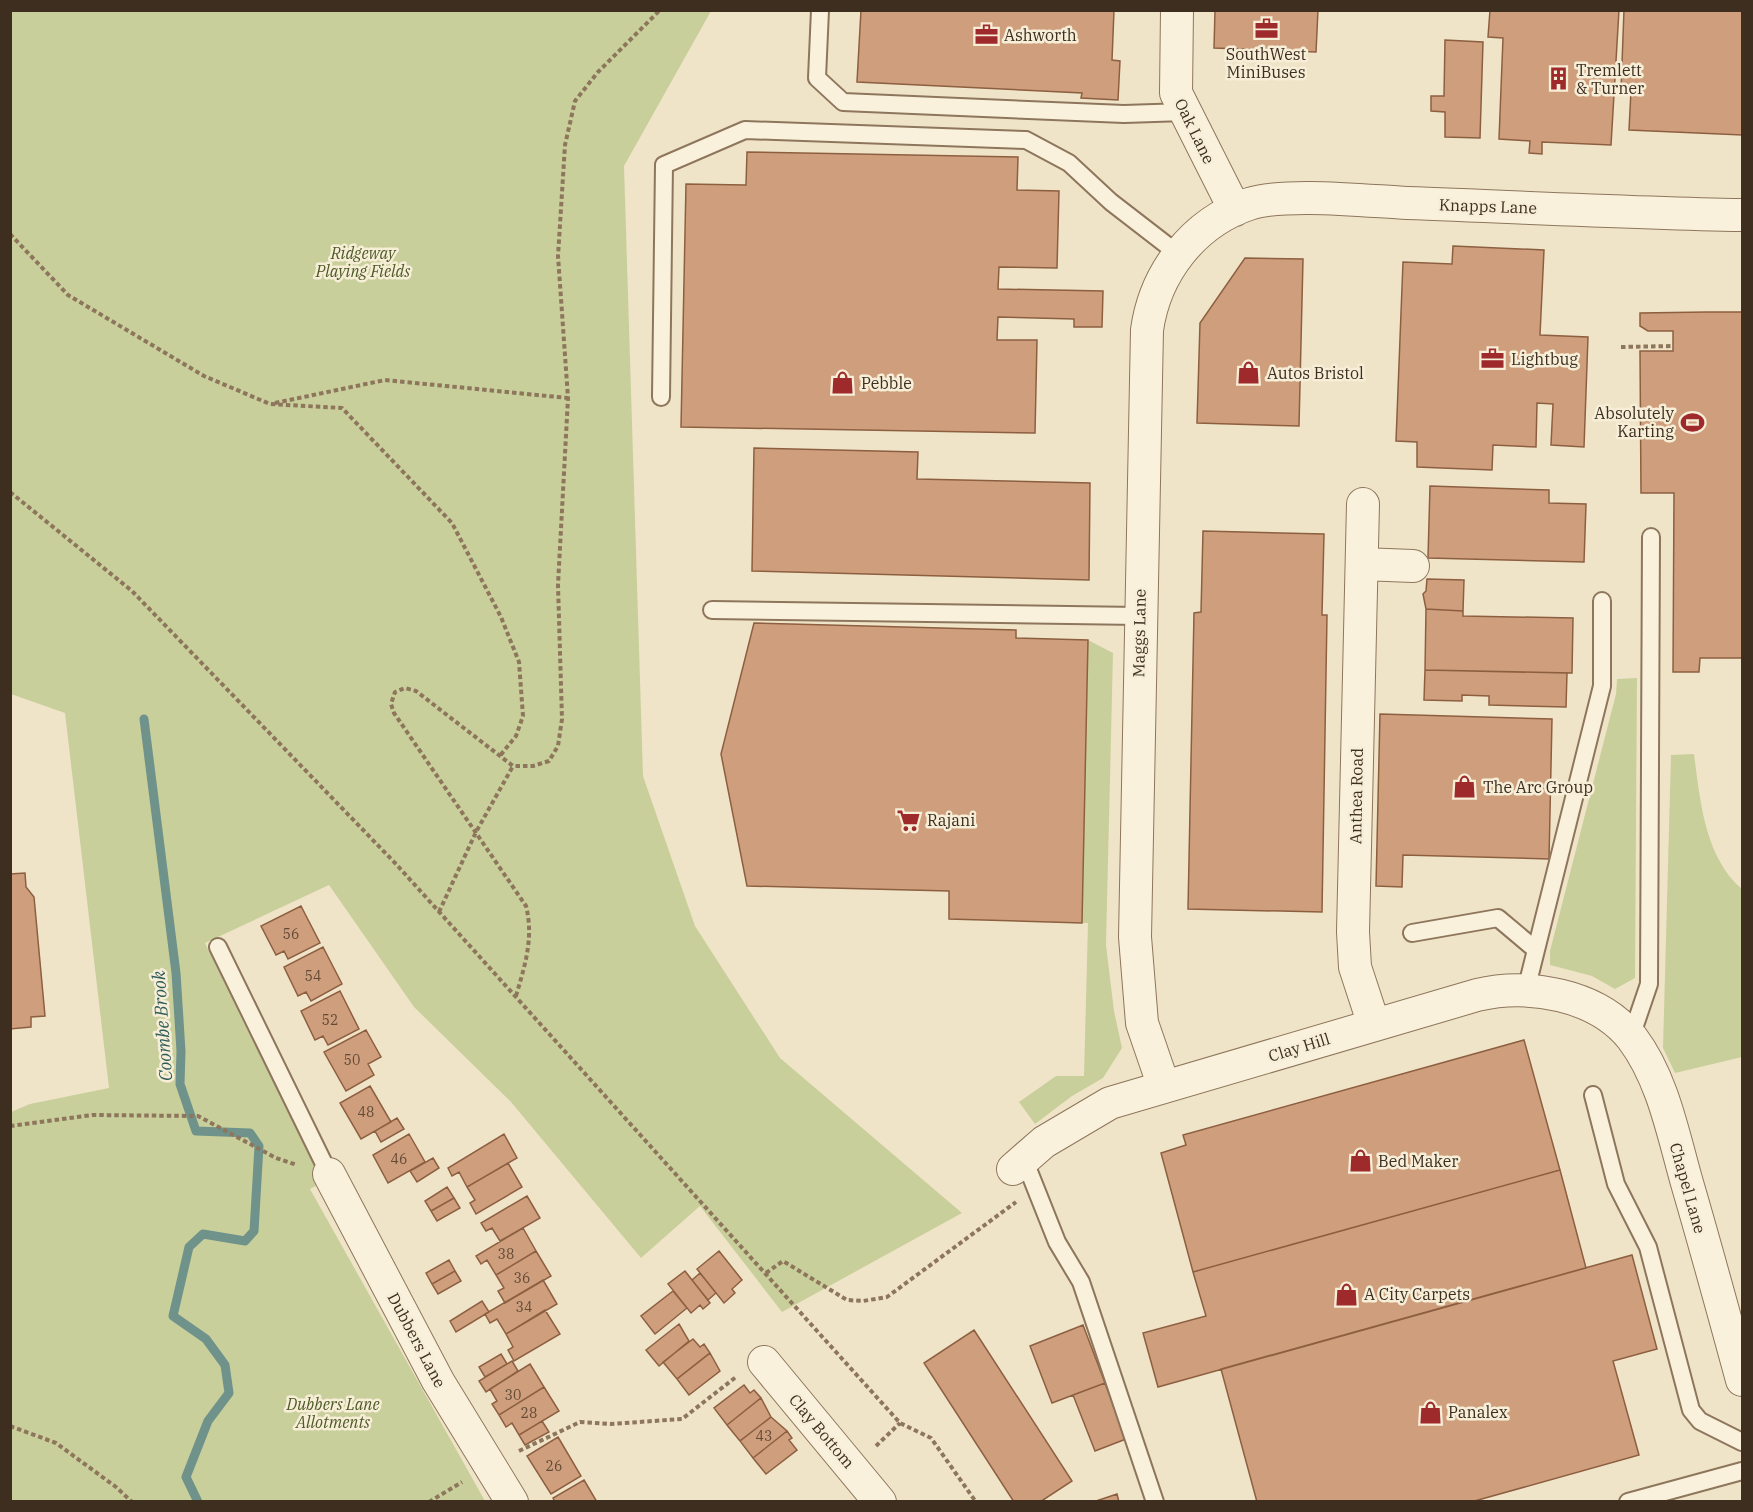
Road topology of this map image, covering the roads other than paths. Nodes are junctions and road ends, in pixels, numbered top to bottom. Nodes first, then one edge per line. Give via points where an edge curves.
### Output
1 (820, 10) edge
2 (1177, 10) edge
3 (1185, 112) junction
4 (1235, 210) junction
5 (1743, 215) edge
6 (1177, 253) junction
7 (661, 397) dead end
8 (1363, 504) dead end
9 (1652, 537) dead end
10 (1362, 564) junction
11 (1413, 566) dead end
12 (1602, 601) dead end
13 (712, 610) dead end
14 (1139, 616) junction
15 (1412, 933) dead end
16 (218, 947) dead end
17 (1536, 950) junction
18 (1526, 990) junction
19 (1602, 1013) joint
20 (1374, 1025) junction
21 (1630, 1037) junction
22 (1164, 1087) junction
23 (1593, 1095) dead end
24 (1018, 1164) joint
25 (329, 1174) joint
26 (764, 1362) road end
27 (1743, 1380) edge
28 (1743, 1442) edge
29 (1743, 1472) edge
30 (1647, 1499) edge
31 (512, 1502) edge
32 (880, 1502) edge
33 (1155, 1502) edge
34 (1628, 1502) edge

1 - 3 lane via 817,78 843,102 1124,114
2 - 3 street, Oak Lane via 1175,87
3 - 4 street, Oak Lane
4 - 5 street, Knapps Lane via 1252,203 1286,200
4 - 6 street, Maggs Lane
6 - 7 lane via 1069,163 1026,140 745,130 664,165
6 - 14 street, Maggs Lane via 1154,296 1146,330
8 - 10 street, Anthea Road
9 - 21 lane via 1648,984
10 - 11 street
10 - 20 street, Anthea Road via 1353,932 1355,966
12 - 17 lane via 1602,686
13 - 14 lane
14 - 22 street, Maggs Lane via 1136,964 1142,1023
15 - 17 lane via 1498,918
16 - 25 lane
17 - 18 lane
18 - 19 street, Clay Hill via 1560,996
18 - 20 street, Clay Hill via 1493,991
19 - 21 street, Chapel Lane
20 - 22 street, Clay Hill
21 - 27 street, Chapel Lane via 1661,1094
22 - 24 street, Clay Hill via 1092,1112 1044,1142
23 - 28 lane via 1616,1184 1648,1246 1691,1410 1700,1421
24 - 33 lane via 1081,1282
25 - 31 street, Dubbers Lane via 438,1381
26 - 32 street, Clay Bottom
29 - 30 lane
30 - 34 lane

